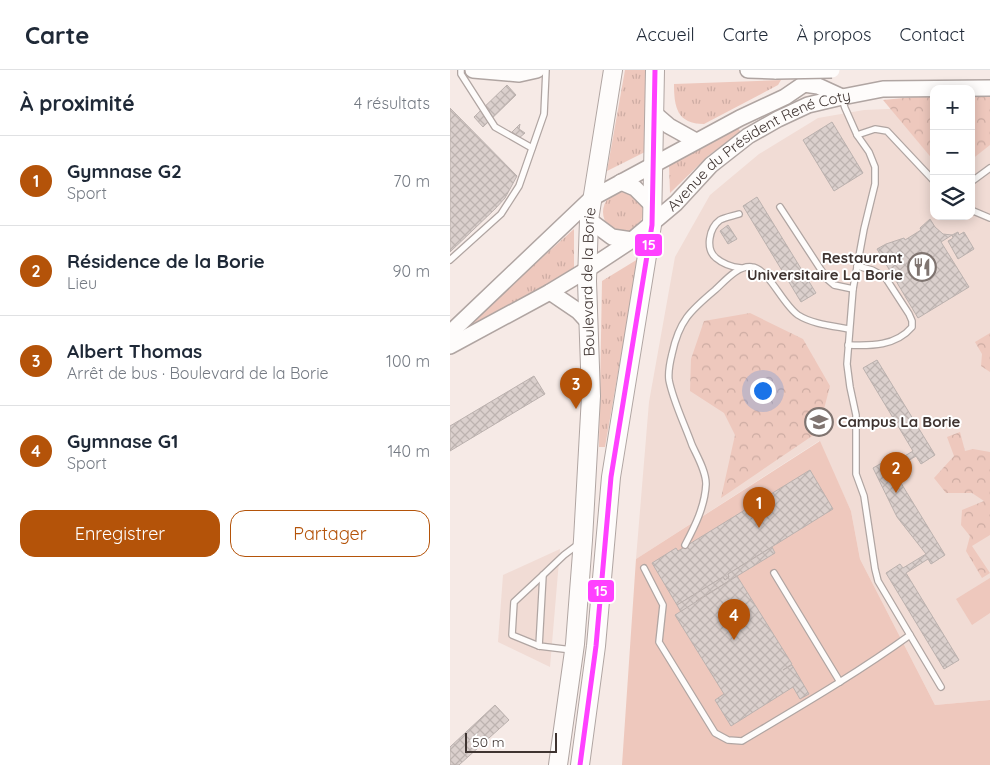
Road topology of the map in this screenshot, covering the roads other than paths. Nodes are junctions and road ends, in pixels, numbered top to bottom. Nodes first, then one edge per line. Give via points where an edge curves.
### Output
1 (461, 70) edge
2 (473, 70) edge
3 (537, 70) edge
4 (546, 70) edge
5 (614, 70) edge
6 (748, 70) edge
7 (832, 70) edge
8 (776, 71) edge
9 (656, 74) edge
10 (804, 77) edge
11 (990, 88) edge
12 (842, 97) junction
13 (808, 105) junction
14 (655, 114) junction
15 (857, 135) junction
16 (696, 141) junction
17 (532, 148) junction
18 (654, 164) junction
19 (990, 168) edge
20 (930, 177) edge
21 (975, 179) edge
22 (621, 182) junction
23 (592, 198) junction
24 (676, 203) junction
25 (653, 206) junction
26 (780, 207) dead end
27 (975, 212) edge
28 (739, 214) dead end
29 (990, 218) edge
30 (589, 220) junction
31 (652, 225) junction
32 (632, 240) junction
33 (650, 243) junction
34 (450, 260) edge
35 (856, 266) junction
36 (741, 268) junction
37 (588, 269) junction
38 (853, 290) junction
39 (550, 292) junction
40 (589, 323) junction
41 (849, 329) junction
42 (450, 333) edge
43 (848, 345) junction
44 (450, 346) edge
45 (583, 540) junction
46 (685, 545) dead end
47 (644, 568) dead end
48 (774, 573) dead end
49 (543, 575) junction
50 (910, 635) junction
51 (539, 646) junction
52 (574, 650) junction
53 (840, 682) junction
54 (942, 687) dead end
55 (558, 765) edge
56 (580, 765) edge

1 - 17 lane via 496,127
2 - 3 street via 519,74
4 - 17 lane via 544,114
5 - 23 main road, Boulevard de la Borie
6 - 8 street
7 - 8 street, bridge
9 - 14 main road
10 - 12 street
10 - 13 street
10 - 16 street via 785,96
11 - 12 street, Avenue du Président René Coty via 883,89
12 - 13 street, Avenue du Président René Coty
12 - 15 lane
13 - 24 street, Avenue du Président René Coty via 748,136 711,165
14 - 16 street
14 - 18 main road
15 - 20 lane via 876,129 887,131
15 - 35 lane via 875,167 875,184
16 - 18 street
17 - 34 lane via 519,186 502,214
18 - 22 street
18 - 25 main road
19 - 21 lane
22 - 23 street
22 - 25 street via 635,188
23 - 30 main road, Boulevard de la Borie
23 - 42 street
24 - 31 street, Avenue du Président René Coty
24 - 33 street
25 - 31 main road
26 - 38 lane via 827,279 834,285
27 - 29 lane
28 - 36 lane via 720,220 711,231 710,247 714,257
30 - 32 street via 612,237
30 - 37 main road, Boulevard de la Borie
31 - 32 street, Avenue du Président René Coty
31 - 33 main road
32 - 37 street, Avenue du Président René Coty
33 - 56 main road via 611,477 596,646
35 - 38 lane
35 - 43 lane via 885,277 910,314 912,327 898,338 876,346
36 - 41 lane via 748,266 762,270 786,304 799,316
36 - 46 lane via 707,296 682,322 676,334 669,380 706,483 696,526
37 - 39 street, Avenue du Président René Coty
37 - 40 main road, Boulevard de la Borie
38 - 41 lane
39 - 40 street via 578,311
39 - 44 street, Avenue du Président René Coty
40 - 45 main road, Boulevard de la Borie via 591,396
41 - 43 lane
43 - 50 lane via 850,387 856,415 856,474 864,496 875,569 878,581
45 - 49 lane
45 - 52 main road, Boulevard de la Borie
47 - 53 lane via 663,604 660,642 715,733 728,740 742,741
48 - 53 lane
49 - 51 lane
49 - 51 lane via 514,602 512,635
50 - 53 lane
50 - 54 lane
51 - 52 lane
52 - 55 main road, Boulevard de la Borie

